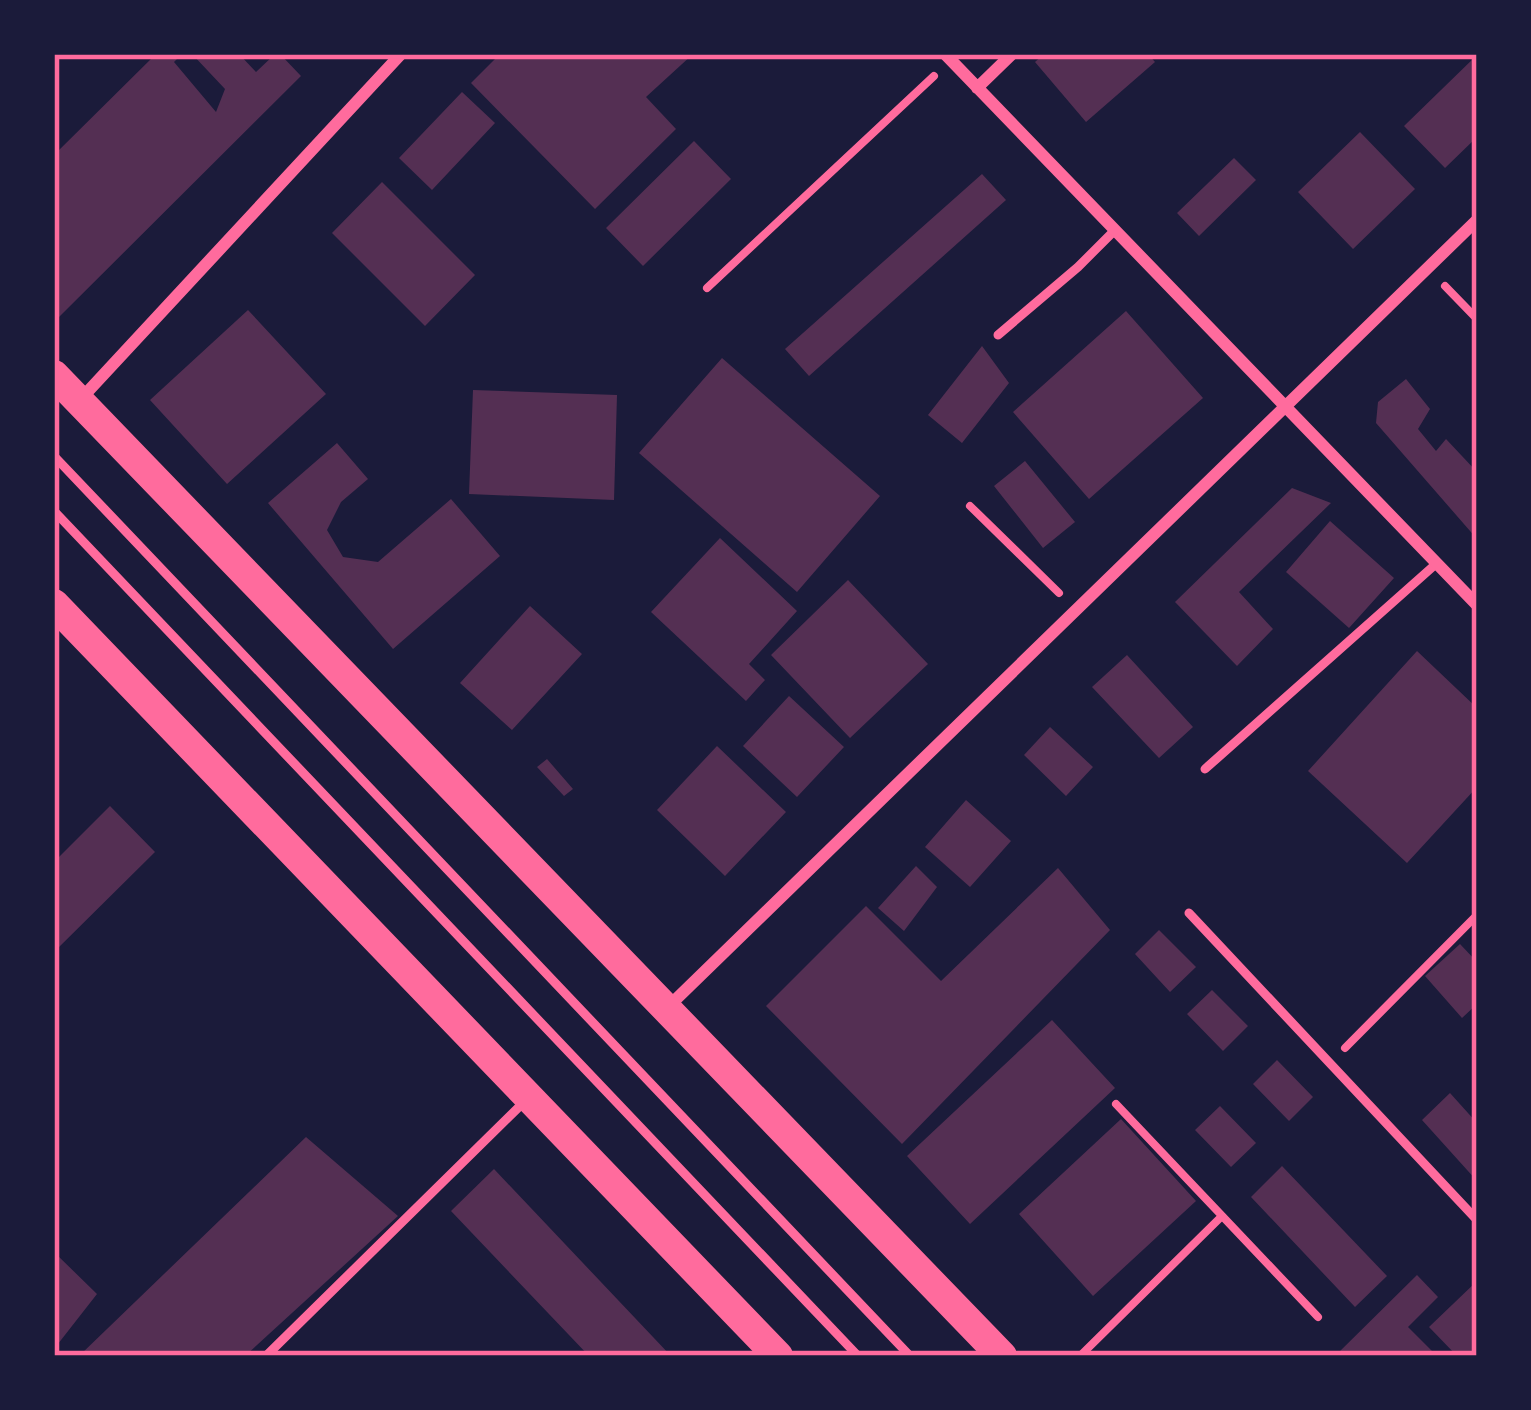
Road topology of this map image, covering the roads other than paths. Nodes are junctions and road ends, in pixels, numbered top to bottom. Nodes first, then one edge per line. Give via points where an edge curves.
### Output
1 (400, 54) edge
2 (1012, 54) edge
3 (948, 57) edge
4 (977, 88) junction
5 (1477, 220) edge
6 (1115, 230) junction
7 (998, 335) dead end
8 (54, 376) edge
9 (79, 401) junction
10 (1285, 405) junction
11 (54, 456) edge
12 (54, 511) edge
13 (1437, 563) junction
14 (54, 604) edge
15 (1477, 605) edge
16 (1205, 769) dead end
17 (1189, 913) dead end
18 (667, 1009) junction
19 (529, 1097) junction
20 (1477, 1220) edge
21 (266, 1356) edge
22 (778, 1356) edge
23 (858, 1356) edge
24 (910, 1356) edge
25 (1002, 1356) edge

1 - 9 street
2 - 4 street
3 - 4 street
4 - 6 street
5 - 10 street
6 - 7 lane
6 - 10 street
8 - 9 main road
9 - 18 main road
10 - 13 street
10 - 18 street
11 - 24 lane
12 - 23 lane
13 - 15 street
13 - 16 lane
14 - 19 main road
17 - 20 lane
18 - 25 main road
19 - 21 lane
19 - 22 main road

